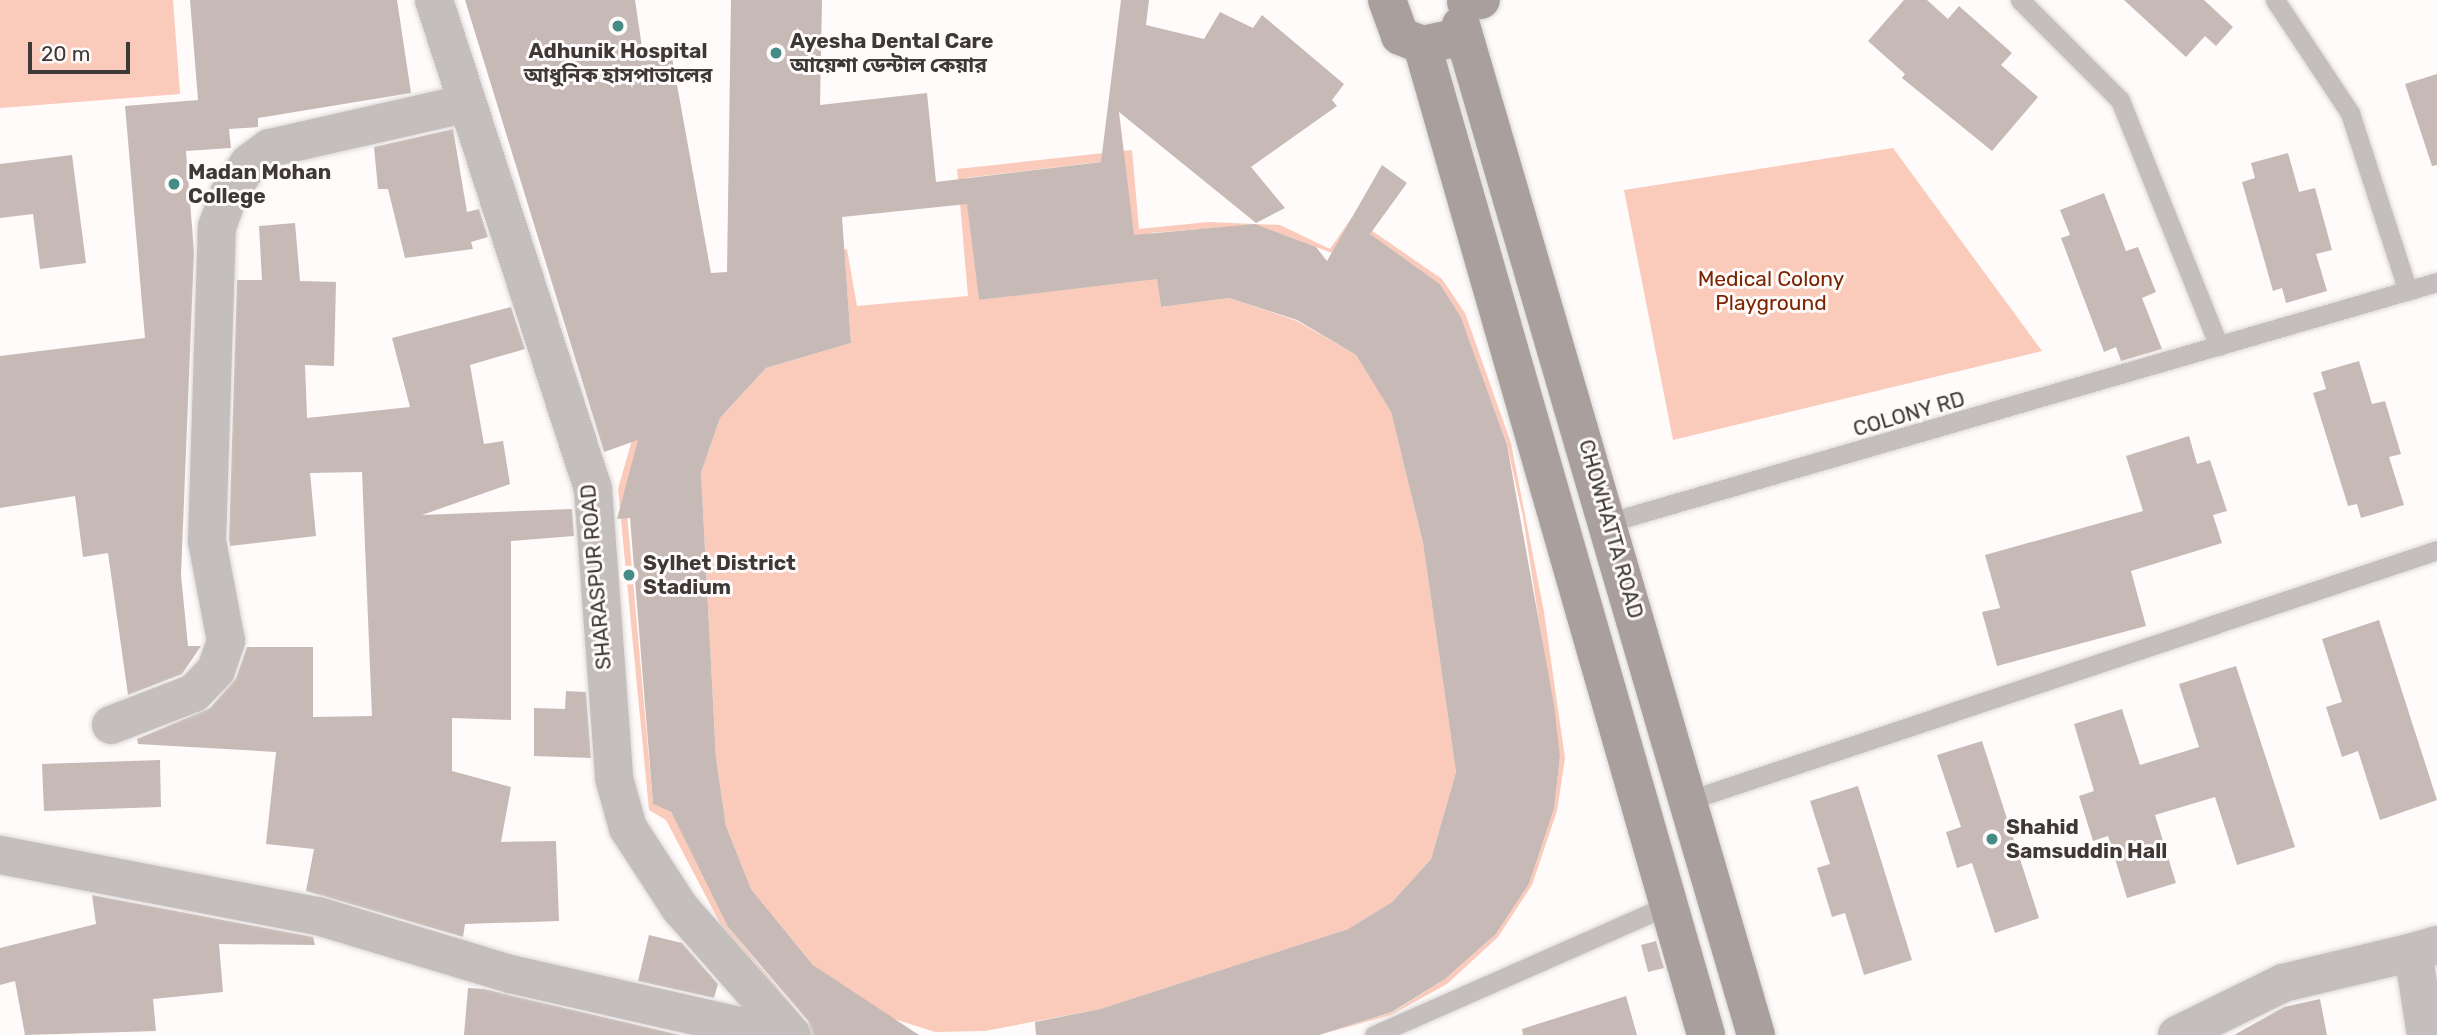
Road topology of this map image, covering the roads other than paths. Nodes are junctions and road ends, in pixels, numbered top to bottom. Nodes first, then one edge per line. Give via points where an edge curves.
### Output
1 (434, 0) edge
2 (1387, 0) edge
3 (2020, 0) edge
4 (2275, 0) edge
5 (1469, 7) edge
6 (1422, 45) junction
7 (463, 104) junction
8 (2437, 282) edge
9 (2408, 291) junction
10 (2219, 346) junction
11 (1610, 522) junction
12 (1564, 536) junction
13 (2437, 550) edge
14 (111, 724) dead end
15 (1687, 801) junction
16 (0, 855) edge
17 (1667, 906) junction
18 (2425, 949) edge
19 (788, 1032) edge
20 (1374, 1035) edge
21 (1706, 1035) edge
22 (1756, 1035) edge
23 (2177, 1035) edge
24 (2426, 1035) edge

1 - 7 street, SHARASPUR ROAD
2 - 6 main road via 1392,26
3 - 10 lane via 2120,100
4 - 9 lane via 2350,113
5 - 6 main road via 1445,41
5 - 11 main road, CHOWHATTA ROAD
6 - 12 main road
7 - 14 street via 270,148 250,163 229,194 218,228 207,541 226,641 216,670 194,692
7 - 19 street, SHARASPUR ROAD via 593,489 614,778 628,828 680,908
8 - 9 lane, COLONY RD
9 - 10 lane, COLONY RD
10 - 11 lane, COLONY RD
11 - 12 main road
11 - 15 main road, CHOWHATTA ROAD
12 - 17 main road
13 - 15 lane
15 - 22 main road, CHOWHATTA ROAD
16 - 19 street via 318,915 510,974 739,1026
17 - 20 lane
17 - 21 main road
18 - 23 street via 2283,983
18 - 24 street

